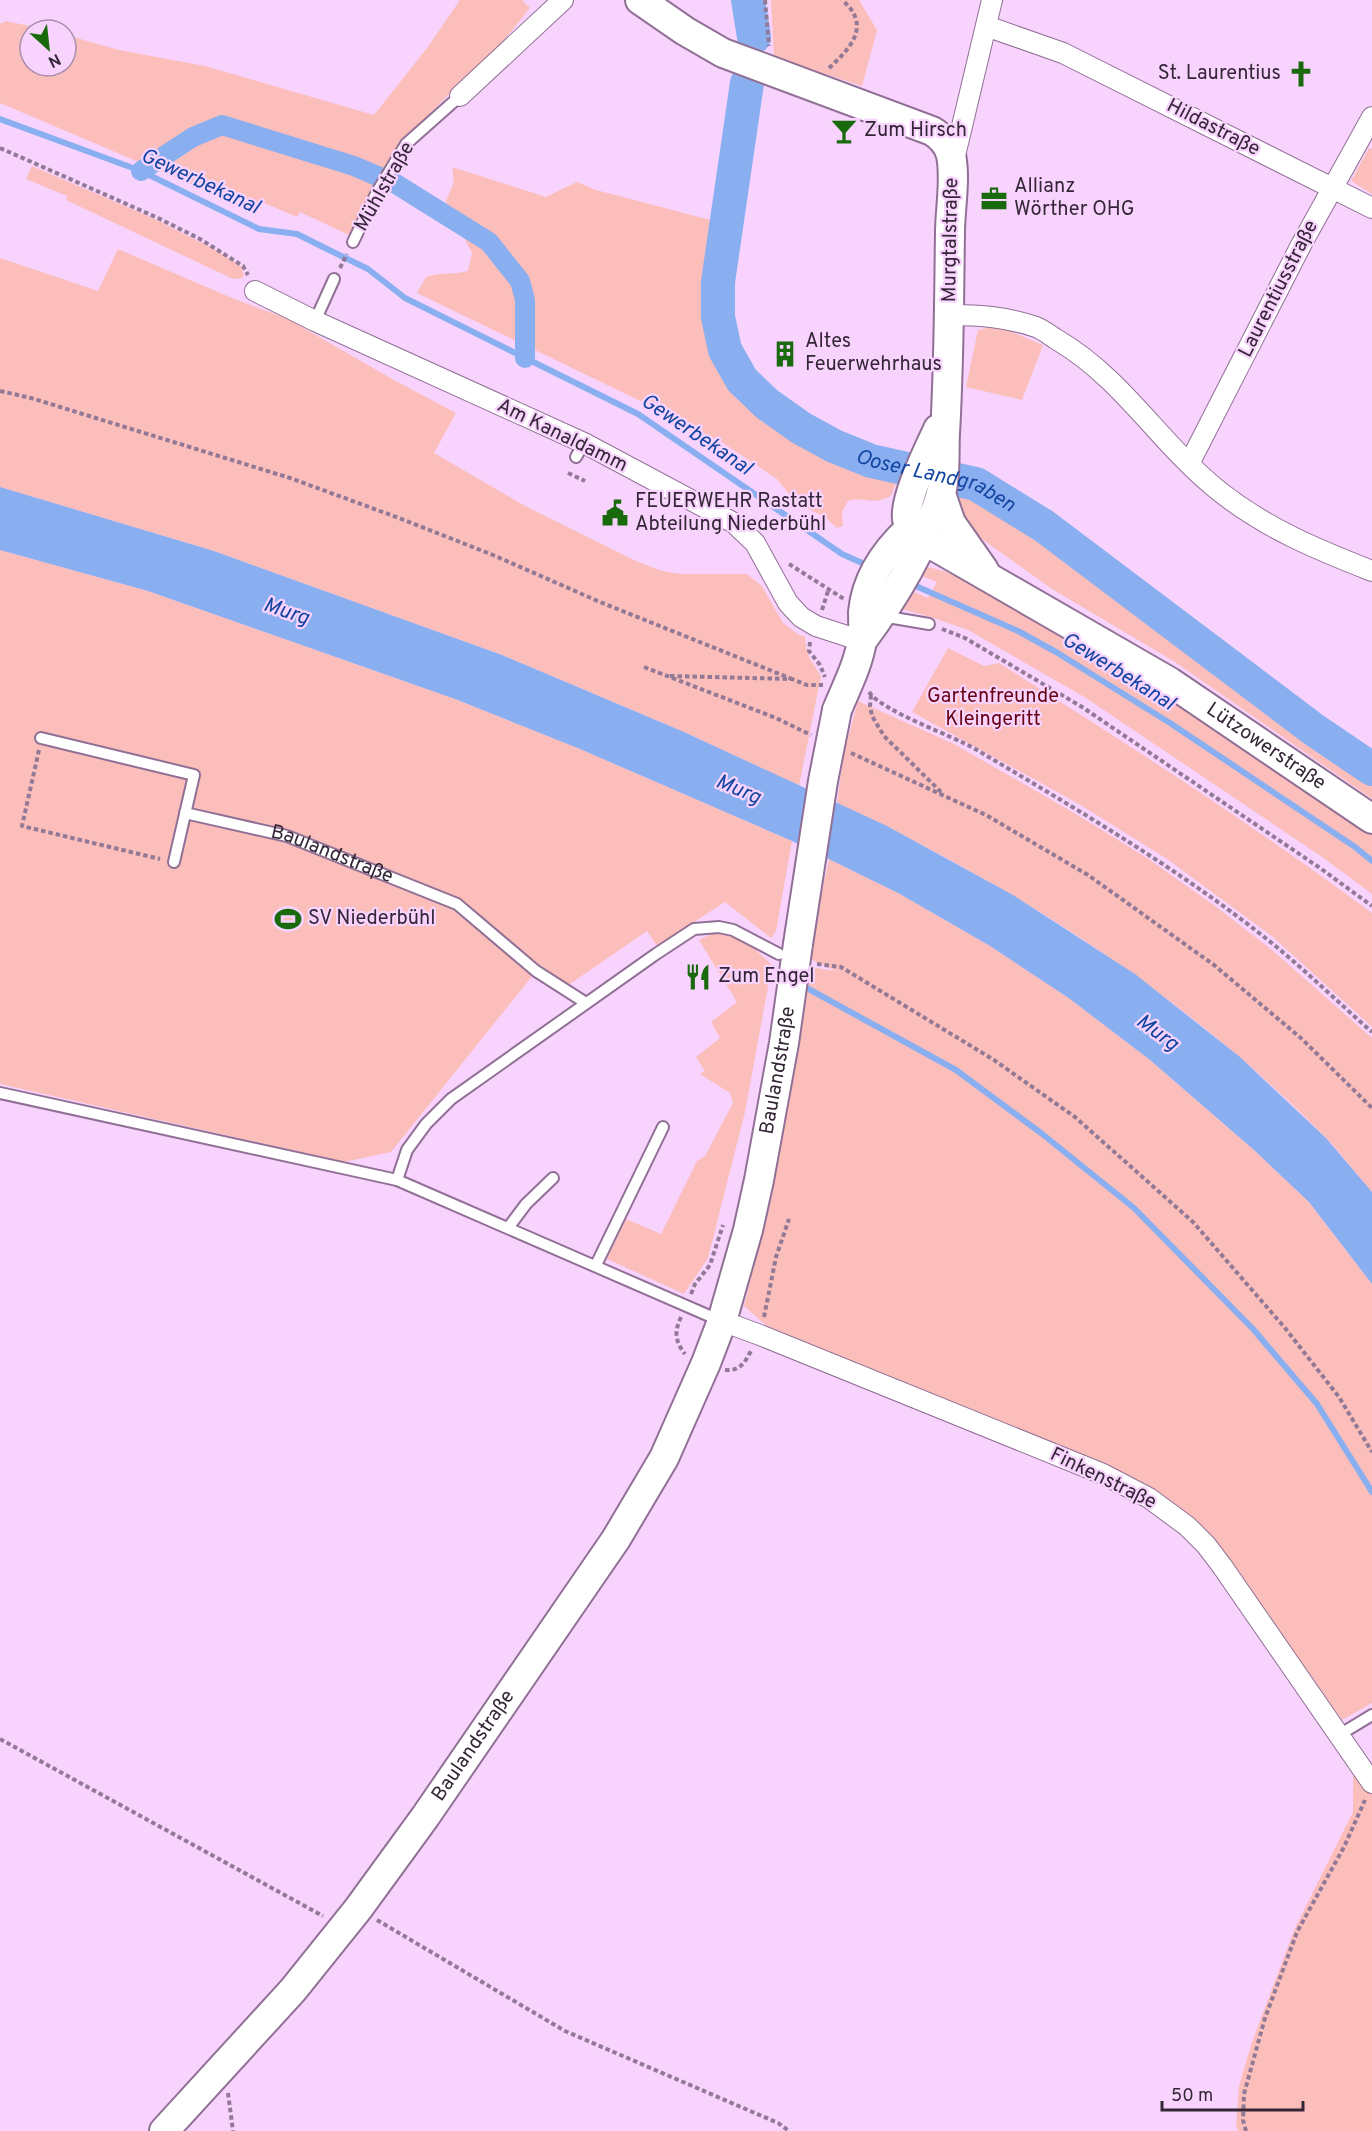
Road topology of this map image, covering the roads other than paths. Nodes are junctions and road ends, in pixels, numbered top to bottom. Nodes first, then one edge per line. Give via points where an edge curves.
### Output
1 (563, 0) edge
2 (640, 0) edge
3 (991, 0) edge
4 (986, 26) junction
5 (460, 96) joint
6 (1372, 117) edge
7 (952, 165) junction
8 (1332, 189) junction
9 (1372, 208) edge
10 (353, 242) road end
11 (334, 279) road end
12 (255, 291) road end
13 (950, 315) junction
14 (315, 321) junction
15 (1189, 464) junction
16 (930, 478) junction
17 (916, 535) junction
18 (1372, 571) edge
19 (990, 579) junction
20 (877, 602) junction
21 (929, 624) road end
22 (862, 641) junction
23 (41, 738) road end
24 (185, 813) junction
25 (1372, 819) edge
26 (174, 862) road end
27 (791, 953) junction
28 (586, 1003) junction
29 (0, 1093) edge
30 (663, 1127) dead end
31 (553, 1178) dead end
32 (397, 1180) junction
33 (508, 1228) junction
34 (596, 1265) junction
35 (722, 1321) junction
36 (1372, 1715) edge
37 (1339, 1735) junction
38 (1370, 1790) edge
39 (164, 2131) edge

1 - 5 street, Mühlstraße
2 - 7 street, Murgtalstraße via 723,53 932,131 947,145
3 - 4 street
4 - 7 street
4 - 8 street, Hildastraße via 1063,53
5 - 10 lane, Mühlstraße via 406,144
6 - 8 street, Laurentiusstraße
7 - 13 street, Murgtalstraße
8 - 9 street, Hildastraße
8 - 15 street, Laurentiusstraße
11 - 14 lane
12 - 14 street, Am Kanaldamm
13 - 15 street, Murgtalstraße via 991,316 1037,328 1079,353 1108,378
13 - 16 street via 947,407
14 - 22 street, Am Kanaldamm via 734,523 755,543 788,603 801,617
15 - 18 street, Murgtalstraße via 1253,516 1304,544
16 - 17 street via 907,509
16 - 19 street via 951,523
17 - 19 street, Lützowerstraße
17 - 20 street, Baulandstraße via 894,543 894,565
19 - 25 street, Lützowerstraße via 1170,682
20 - 21 lane
20 - 22 street, Baulandstraße
22 - 27 street, Baulandstraße, bridge via 830,696 823,782
23 - 24 lane via 194,775
24 - 26 lane
24 - 28 lane, Baulandstraße via 287,836 457,904 536,971
27 - 28 lane via 733,930 694,929
27 - 35 street, Baulandstraße via 784,1043 759,1180
28 - 32 lane via 451,1099 407,1150
29 - 32 lane
30 - 34 lane
31 - 33 lane via 526,1203
32 - 33 lane
33 - 34 lane
34 - 35 lane
35 - 37 street, Finkenstraße via 1103,1474 1149,1498 1206,1545
35 - 39 street, Baulandstraße via 664,1458 616,1539 425,1817 293,1990
36 - 37 lane
37 - 38 street, Finkenstraße

